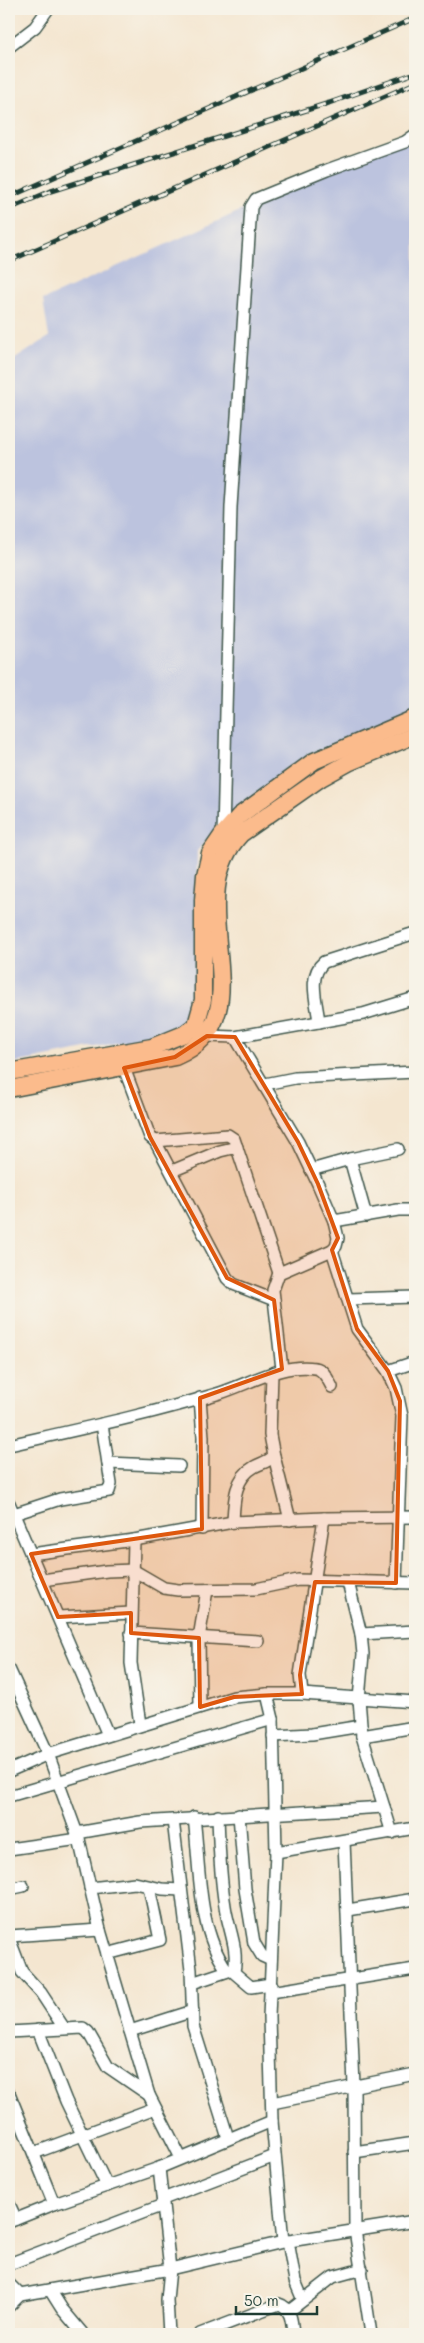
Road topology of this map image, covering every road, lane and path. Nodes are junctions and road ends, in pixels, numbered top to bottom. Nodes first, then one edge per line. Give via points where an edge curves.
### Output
1 (48, 9) edge
2 (9, 47) edge
3 (415, 136) edge
4 (415, 718) edge
5 (415, 735) edge
6 (223, 834) junction
7 (415, 933) edge
8 (415, 998) edge
9 (320, 1022) junction
10 (201, 1030) junction
11 (235, 1037) junction
12 (124, 1068) junction
13 (9, 1072) edge
14 (415, 1072) edge
15 (264, 1084) junction
16 (9, 1090) edge
17 (155, 1141) junction
18 (237, 1147) junction
19 (398, 1149) dead end
20 (350, 1159) junction
21 (311, 1170) junction
22 (172, 1171) junction
23 (415, 1210) edge
24 (415, 1215) edge
25 (366, 1216) junction
26 (334, 1222) junction
27 (332, 1250) junction
28 (279, 1273) junction
29 (415, 1297) edge
30 (348, 1299) junction
31 (274, 1300) junction
32 (415, 1362) edge
33 (388, 1370) junction
34 (277, 1371) junction
35 (332, 1387) dead end
36 (200, 1398) junction
37 (102, 1424) junction
38 (9, 1445) edge
39 (274, 1456) junction
40 (108, 1463) junction
41 (179, 1466) dead end
42 (9, 1502) edge
43 (14, 1514) junction
44 (415, 1517) edge
45 (324, 1518) junction
46 (398, 1519) junction
47 (290, 1520) junction
48 (232, 1522) junction
49 (202, 1529) junction
50 (134, 1540) junction
51 (31, 1554) junction
52 (132, 1570) junction
53 (42, 1580) junction
54 (315, 1582) junction
55 (348, 1582) junction
56 (396, 1582) junction
57 (415, 1583) edge
58 (206, 1590) junction
59 (131, 1613) junction
60 (58, 1617) junction
61 (415, 1631) edge
62 (131, 1633) junction
63 (361, 1634) junction
64 (199, 1638) junction
65 (258, 1641) dead end
66 (9, 1669) edge
67 (267, 1694) junction
68 (302, 1694) junction
69 (359, 1698) junction
70 (415, 1702) edge
71 (200, 1707) junction
72 (273, 1719) junction
73 (140, 1724) junction
74 (415, 1727) edge
75 (361, 1731) junction
76 (108, 1735) junction
77 (273, 1736) junction
78 (48, 1754) junction
79 (9, 1771) edge
80 (58, 1783) junction
81 (9, 1796) edge
82 (384, 1807) junction
83 (275, 1813) junction
84 (239, 1815) junction
85 (218, 1816) junction
86 (194, 1817) junction
87 (173, 1820) junction
88 (415, 1828) edge
89 (392, 1833) junction
90 (78, 1836) junction
91 (344, 1841) junction
92 (9, 1847) edge
93 (276, 1852) junction
94 (23, 1886) dead end
95 (149, 1887) junction
96 (90, 1888) junction
97 (9, 1889) edge
98 (181, 1890) junction
99 (415, 1899) edge
100 (348, 1910) junction
101 (100, 1930) junction
102 (9, 1937) edge
103 (107, 1954) junction
104 (271, 1960) junction
105 (415, 1969) edge
106 (231, 1971) junction
107 (350, 1981) junction
108 (192, 1983) junction
109 (271, 1988) junction
110 (193, 2011) junction
111 (64, 2028) junction
112 (38, 2030) junction
113 (130, 2031) junction
114 (9, 2032) edge
115 (415, 2074) edge
116 (354, 2086) junction
117 (9, 2092) edge
118 (149, 2095) junction
119 (272, 2103) junction
120 (155, 2108) junction
121 (272, 2121) junction
122 (82, 2134) junction
123 (228, 2138) junction
124 (415, 2143) edge
125 (354, 2152) junction
126 (34, 2153) junction
127 (275, 2156) junction
128 (181, 2158) junction
129 (159, 2168) junction
130 (107, 2186) junction
131 (163, 2202) junction
132 (9, 2204) edge
133 (54, 2204) junction
134 (13, 2221) edge
135 (415, 2221) edge
136 (355, 2230) junction
137 (285, 2241) junction
138 (9, 2264) edge
139 (170, 2269) junction
140 (362, 2269) junction
141 (9, 2284) edge
142 (50, 2290) junction
143 (20, 2295) junction
144 (303, 2300) junction
145 (9, 2306) edge
146 (288, 2312) junction
147 (83, 2334) edge
148 (170, 2334) edge
149 (200, 2334) edge
150 (293, 2334) edge
151 (371, 2334) edge

1 - 2 street via 35,28
3 - 6 street via 256,199 251,207 230,507
4 - 6 highway via 314,761 239,816
5 - 10 highway via 321,778 231,844 217,882 215,899 220,1007 214,1025
6 - 10 highway via 210,853 205,875
7 - 9 street via 318,966 314,979
8 - 9 street via 363,1014
9 - 11 street
10 - 11 street
10 - 12 highway via 194,1048 175,1058
10 - 13 highway via 152,1047
11 - 15 street
12 - 16 highway
12 - 17 street via 150,1137
14 - 15 street via 295,1078
15 - 21 street
17 - 18 street via 228,1135
17 - 22 street
18 - 22 street
18 - 28 street
19 - 20 street
20 - 21 street
20 - 25 street
21 - 26 street
22 - 31 street via 228,1278 233,1284
23 - 24 street
23 - 25 street
25 - 26 street
26 - 27 street via 338,1238
27 - 28 street
27 - 30 street
28 - 31 street via 273,1290
29 - 30 street
30 - 33 street via 357,1329
31 - 34 street
32 - 33 street
33 - 46 street via 402,1416
34 - 35 street via 318,1369
34 - 36 street
34 - 39 street via 270,1435
36 - 37 street
36 - 49 street
37 - 38 street
37 - 40 street
39 - 47 street
39 - 48 street via 245,1473 236,1488
40 - 41 street
40 - 43 street via 109,1491 60,1499
42 - 43 street
43 - 51 street
44 - 46 street
45 - 46 street
45 - 47 street
45 - 54 street
46 - 56 street
47 - 48 street
48 - 49 street
49 - 50 street
50 - 51 street
50 - 52 street
51 - 53 street
52 - 53 street
52 - 58 street via 164,1588
52 - 59 street
53 - 60 street
54 - 55 street
54 - 58 street via 298,1580 256,1589
54 - 68 street via 300,1675
55 - 56 street
55 - 63 street
56 - 57 street
58 - 64 street
59 - 60 street
59 - 62 street
60 - 76 street
61 - 63 street
62 - 64 street
62 - 73 street via 133,1689
63 - 69 street via 363,1654
64 - 65 street
64 - 71 street
66 - 78 street
67 - 68 street
67 - 71 street via 234,1697
67 - 72 street
68 - 69 street
69 - 70 street
69 - 75 street
71 - 73 street
72 - 77 street
72 - 80 street
73 - 76 street
74 - 75 street
75 - 77 street
75 - 82 street
76 - 78 street
77 - 83 street
78 - 79 street
78 - 80 street
80 - 81 street
80 - 90 street
82 - 83 street
82 - 89 street
83 - 84 street
83 - 93 street
84 - 85 street
84 - 104 street via 245,1890 254,1943 262,1956
85 - 86 street
85 - 106 street via 225,1908 237,1957
86 - 87 street
86 - 106 street via 210,1937 218,1957
87 - 90 street via 140,1822
87 - 98 street
88 - 89 street
89 - 91 street
90 - 92 street
90 - 96 street
91 - 93 street
91 - 100 street
93 - 104 street
94 - 97 street
95 - 96 street via 121,1884
95 - 98 street
95 - 103 street via 160,1940
96 - 101 street
98 - 108 street
99 - 100 street
100 - 107 street
101 - 102 street
101 - 103 street
102 - 111 street via 22,1972 41,1992
103 - 113 street
104 - 109 street
105 - 107 street
106 - 108 street
106 - 109 street via 251,1988
107 - 109 street
107 - 116 street
108 - 110 street
109 - 119 street
110 - 113 street
110 - 123 street via 196,2038
111 - 112 street
111 - 118 street via 88,2032 108,2067
112 - 114 street
112 - 122 street
113 - 118 street
115 - 116 street
116 - 119 street
116 - 125 street
117 - 126 street
118 - 120 street
119 - 121 street
120 - 122 street
120 - 128 street
121 - 123 street
121 - 127 street
122 - 126 street
122 - 130 street
123 - 128 street
124 - 125 street
125 - 136 street
126 - 133 street
127 - 131 street
127 - 137 street
128 - 129 street
129 - 130 street
129 - 131 street
130 - 133 street
131 - 138 street
131 - 139 street
132 - 134 street
133 - 134 street
135 - 136 street
136 - 137 street
136 - 140 street
137 - 139 street
137 - 144 street
139 - 142 street
139 - 148 street via 167,2300
140 - 144 street via 332,2277
140 - 151 street
141 - 143 street
142 - 143 street
142 - 147 street
143 - 145 street
144 - 146 street
146 - 149 street via 283,2305 274,2304
146 - 150 street

